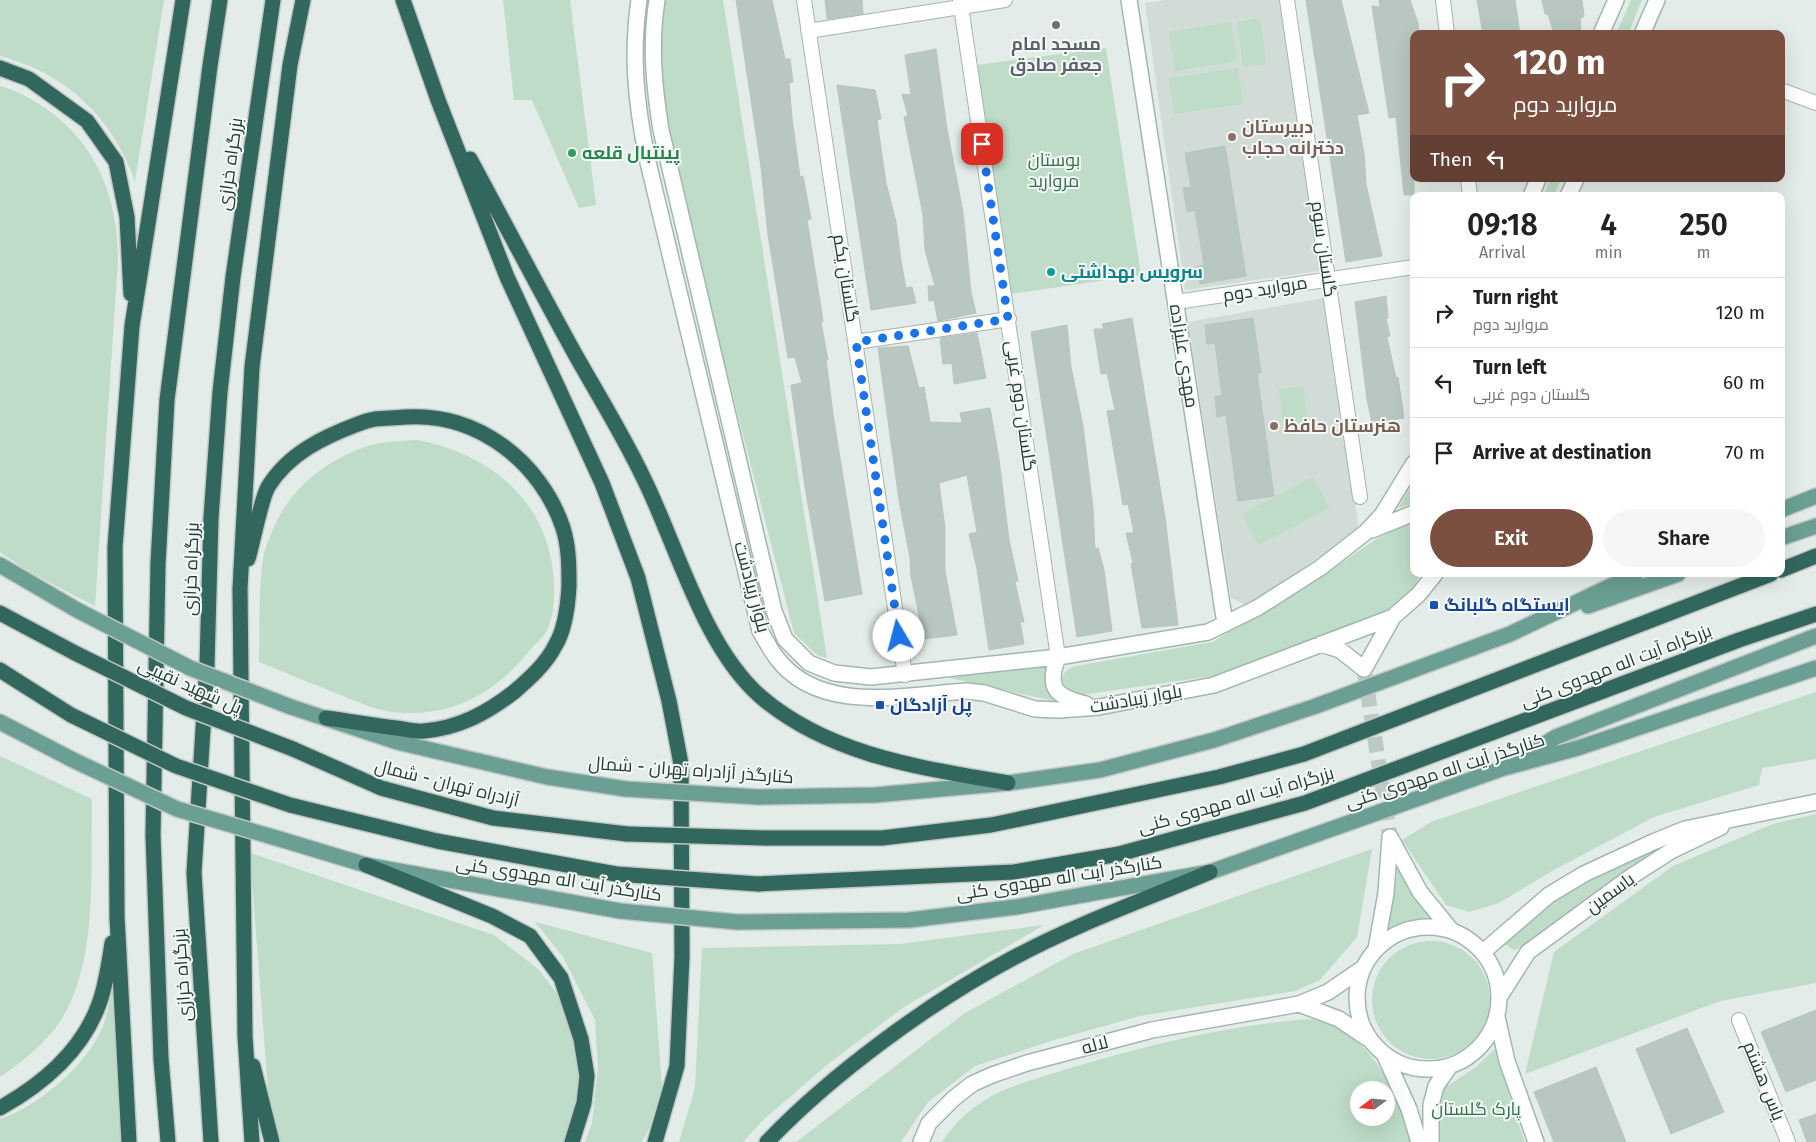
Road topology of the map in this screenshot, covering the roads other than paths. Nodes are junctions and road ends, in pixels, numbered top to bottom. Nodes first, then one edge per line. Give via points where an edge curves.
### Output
1 (183, 0) edge
2 (220, 0) edge
3 (273, 0) edge
4 (303, 0) edge
5 (404, 0) edge
6 (638, 0) edge
7 (657, 0) edge
8 (804, 0) edge
9 (1005, 0) edge
10 (1129, 0) edge
11 (1287, 0) edge
12 (1443, 0) edge
13 (1616, 0) edge
14 (1657, 0) edge
15 (961, 4) edge
16 (808, 30) junction
17 (1447, 30) edge
18 (1603, 30) edge
19 (1644, 30) edge
20 (0, 68) edge
21 (1785, 91) edge
22 (438, 100) junction
23 (1816, 103) edge
24 (1410, 268) edge
25 (1328, 280) junction
26 (1176, 302) junction
27 (1008, 319) junction
28 (132, 326) junction
29 (856, 342) junction
30 (1410, 470) edge
31 (1816, 496) edge
32 (1360, 497) dead end
33 (1785, 508) edge
34 (1410, 516) edge
35 (1816, 526) edge
36 (1366, 532) junction
37 (1785, 537) edge
38 (1816, 556) edge
39 (0, 565) edge
40 (1785, 568) edge
41 (1433, 577) edge
42 (1630, 577) edge
43 (1670, 577) edge
44 (1763, 577) edge
45 (240, 589) junction
46 (0, 613) edge
47 (1816, 614) edge
48 (1392, 617) junction
49 (1226, 624) junction
50 (1510, 634) junction
51 (1816, 636) edge
52 (1321, 644) junction
53 (1058, 657) junction
54 (1816, 668) edge
55 (0, 670) edge
56 (905, 675) junction
57 (291, 707) joint
58 (1099, 707) junction
59 (326, 718) junction
60 (0, 722) edge
61 (293, 749) joint
62 (1504, 768) junction
63 (1008, 783) junction
64 (1816, 802) edge
65 (1743, 817) junction
66 (628, 834) joint
67 (366, 865) junction
68 (1210, 872) junction
69 (117, 917) junction
70 (1451, 930) junction
71 (1376, 950) junction
72 (1483, 952) junction
73 (1363, 968) junction
74 (1500, 996) junction
75 (1299, 1004) junction
76 (1497, 1017) junction
77 (1739, 1020) dead end
78 (245, 1036) junction
79 (1372, 1041) junction
80 (1384, 1054) junction
81 (1450, 1066) junction
82 (0, 1108) edge
83 (129, 1142) edge
84 (168, 1142) edge
85 (211, 1142) edge
86 (252, 1142) edge
87 (272, 1142) edge
88 (572, 1142) edge
89 (655, 1142) edge
90 (768, 1142) edge
91 (921, 1142) edge
92 (1419, 1142) edge
93 (1431, 1142) edge
94 (1536, 1142) edge
95 (1788, 1142) edge

1 - 28 highway
2 - 84 highway, بزرگراه خرازی via 167,400 158,564 154,836 161,1059
3 - 85 highway, بزرگراه خرازی via 233,277 211,518 207,665 194,873
4 - 45 highway via 290,65 252,367
5 - 22 highway
6 - 58 street, بلوار زیبادشت via 633,62 648,158 760,631 776,658 814,687 835,694 856,697 966,691 984,693 1035,709
7 - 56 street, بلوار زیبادشت via 653,84 660,130 774,611 785,639 809,663 834,673 871,677
8 - 16 street, گلستان یکم
9 - 15 street
10 - 26 street, مهدی علیزاده
11 - 25 street, گلستان سوم
12 - 17 street
13 - 18 street
14 - 19 street
15 - 16 street
15 - 27 street, گلستان دوم غربی
16 - 29 street, گلستان یکم
20 - 28 highway via 29,79 87,121 116,162 127,217
21 - 23 street
22 - 63 highway via 643,477 688,583 724,654 741,676 761,698 801,724 842,744 897,763
22 - 89 highway via 507,277 605,491 638,578 669,701 681,764 682,957 677,1066
24 - 25 street, مروارید دوم
25 - 26 street, مروارید دوم
25 - 32 street, گلستان سوم
26 - 49 street, مهدی علیزاده
27 - 29 street
27 - 53 street, گلستان دوم غربی
28 - 69 highway via 115,547
29 - 56 street, گلستان یکم
30 - 36 street via 1382,515
31 - 33 main road
34 - 36 street
35 - 37 main road
36 - 49 street, بلوار زیبادشت via 1312,573
38 - 40 highway
39 - 57 main road, پل شهید نقیبی, bridge via 77,610 190,668
41 - 48 street, بلوار زیبادشت via 1418,596
42 - 50 main road
43 - 50 main road
44 - 66 highway, بزرگراه آیت اله مهدوی کنی, bridge via 1304,754 1219,777 991,825 882,838
45 - 59 highway via 267,488 296,456 327,435 382,416 424,416 470,428 495,440 519,458 537,478 564,529 570,564 568,600 559,636 542,664 504,700 479,716 454,726 423,732
45 - 78 highway
46 - 61 highway, پل شهید نقیبی, bridge via 186,708
47 - 55 highway, بزرگراه آیت اله مهدوی کنی, bridge via 1306,803 1119,854 1014,872 758,884 616,874 437,841 290,805 176,766 71,715
48 - 52 street, بلوار زیبادشت
48 - 52 street via 1364,669 1340,650
49 - 53 street, بلوار زیبادشت via 1208,632
50 - 63 main road via 1214,740 1100,770
51 - 62 main road via 1556,737
52 - 58 street, بلوار زیبادشت via 1214,685
53 - 56 street, بلوار زیبادشت
53 - 58 street via 1052,672 1058,693 1068,700
54 - 62 main road, کنارگذر آیت اله مهدوی کنی via 1578,748
57 - 59 main road, کنارگذر آزادراه تهران - شمال
59 - 63 main road, کنارگذر آزادراه تهران - شمال, bridge via 397,742 547,778 626,789 758,797 876,795
60 - 67 main road, کنارگذر آیت اله مهدوی کنی, bridge via 177,808
61 - 66 highway, آزادراه تهران - شمال via 381,788 493,818
62 - 68 main road, کنارگذر آیت اله مهدوی کنی
64 - 65 street, یاسمین
65 - 72 street, یاسمین via 1685,829 1584,874 1549,895
65 - 74 street, یاسمین via 1671,851 1528,952
67 - 68 main road, کنارگذر آیت اله مهدوی کنی, bridge via 620,911 737,922 909,920 1016,907
67 - 88 highway via 492,916 530,936 560,978 581,1039 586,1085
68 - 90 highway via 1077,927 1012,959 929,1010 849,1068
69 - 82 highway via 100,1002 91,1024 53,1072
69 - 83 highway
70 - 71 street via 1431,926 1410,929 1392,936
70 - 71 street via 1420,892 1390,837 1386,893
70 - 72 street via 1470,940
71 - 73 street
72 - 74 street via 1497,978
73 - 75 street, لاله via 1328,992
73 - 79 street via 1358,987 1358,1007 1363,1026
74 - 76 street
75 - 79 street via 1339,1019
75 - 91 street, لاله via 1152,1030 992,1075 972,1084 953,1099 929,1123
76 - 81 street via 1489,1036 1476,1051
76 - 94 street via 1507,1061
77 - 95 street, یاس هشتم
78 - 86 highway
78 - 87 highway
79 - 80 street
80 - 81 street via 1402,1064 1421,1069
80 - 92 street via 1409,1109
81 - 93 street via 1436,1086 1431,1105

